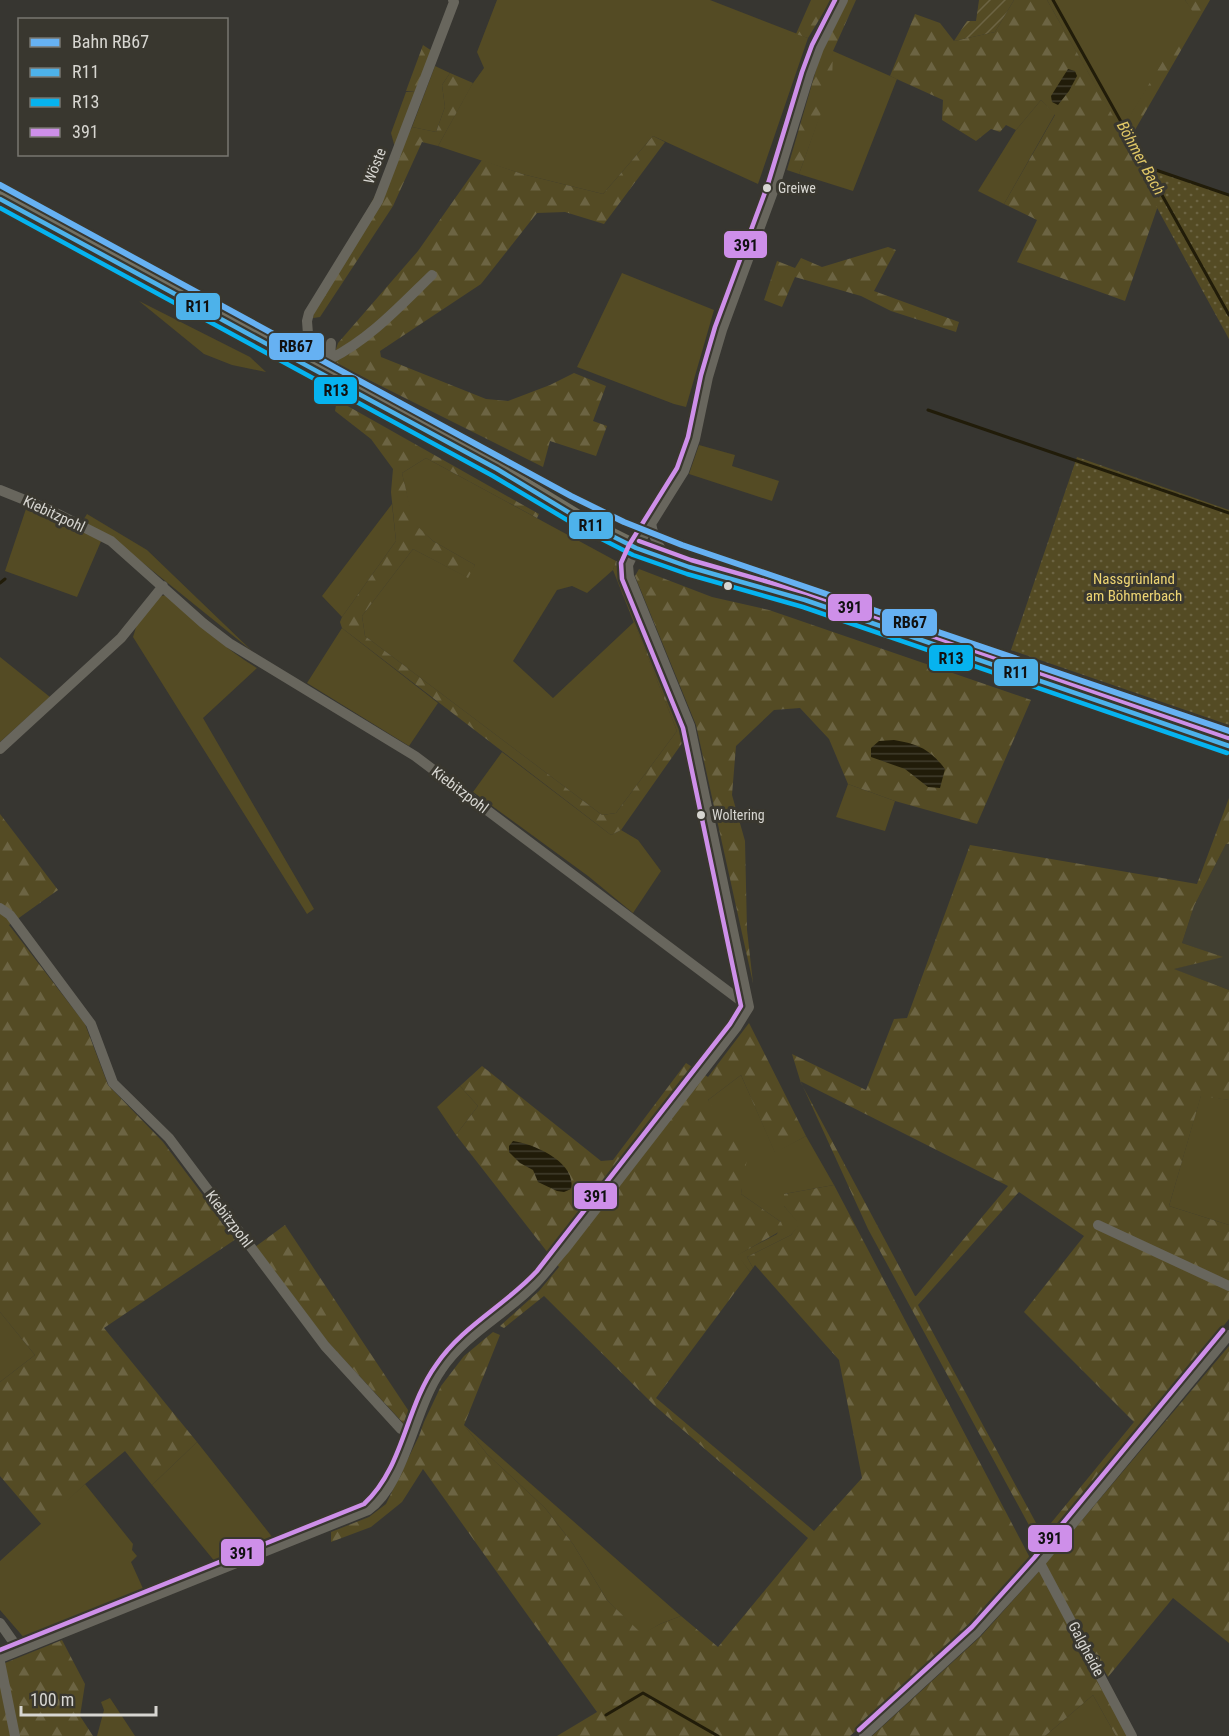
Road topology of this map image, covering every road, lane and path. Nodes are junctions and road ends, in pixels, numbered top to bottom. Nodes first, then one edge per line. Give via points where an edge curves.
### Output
1 (453, 0) edge
2 (843, 0) edge
3 (0, 199) edge
4 (432, 275) dead end
5 (308, 334) dead end
6 (332, 343) dead end
7 (326, 367) junction
8 (0, 490) edge
9 (651, 522) junction
10 (636, 548) junction
11 (670, 560) junction
12 (163, 586) junction
13 (1229, 746) edge
14 (0, 749) edge
15 (0, 908) edge
16 (749, 1006) junction
17 (1098, 1225) dead end
18 (1229, 1286) edge
19 (1229, 1335) edge
20 (411, 1434) junction
21 (1040, 1563) junction
22 (0, 1623) edge
23 (19, 1650) junction
24 (0, 1658) edge
25 (0, 1662) edge
26 (15, 1736) edge
27 (864, 1736) edge
28 (1132, 1736) edge

1 - 5 street, Wöste via 378,201 309,313
2 - 9 street via 809,75 774,189 722,330 684,471
3 - 7 main road
4 - 7 street
6 - 7 street
7 - 10 main road via 588,524
8 - 12 street, Kiebitzpohl via 111,541
9 - 10 street
9 - 11 street via 657,544
10 - 11 main road
10 - 16 street via 628,565 629,576 690,726
11 - 13 main road via 805,600
12 - 14 street via 121,638
12 - 16 street, Kiebitzpohl via 238,649 415,756
15 - 20 street, Kiebitzpohl via 10,915 91,1024 113,1083 169,1138 325,1346 401,1429
16 - 20 street via 729,1038 565,1249 535,1284 458,1349 441,1369
17 - 18 street
19 - 21 street
20 - 23 street via 388,1490 368,1510
21 - 27 street via 978,1632
21 - 28 street, Galgheide
22 - 23 street
23 - 24 street
25 - 26 street

